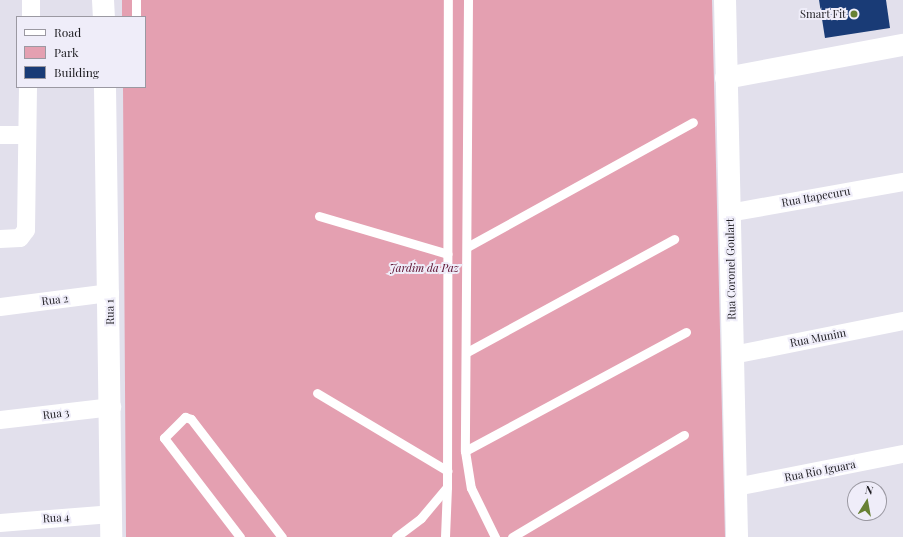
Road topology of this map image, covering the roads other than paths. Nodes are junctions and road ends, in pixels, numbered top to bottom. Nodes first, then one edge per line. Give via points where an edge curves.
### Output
1 (31, 0) edge
2 (103, 0) edge
3 (136, 0) edge
4 (448, 0) edge
5 (468, 0) edge
6 (725, 0) edge
7 (30, 16) edge
8 (104, 16) edge
9 (136, 16) edge
10 (903, 45) edge
11 (726, 78) junction
12 (28, 88) edge
13 (105, 88) edge
14 (693, 122) dead end
15 (0, 135) edge
16 (26, 135) junction
17 (903, 182) edge
18 (730, 213) junction
19 (320, 216) dead end
20 (0, 239) edge
21 (674, 239) dead end
22 (467, 247) junction
23 (448, 254) junction
24 (110, 293) junction
25 (0, 307) edge
26 (903, 321) edge
27 (686, 332) dead end
28 (467, 352) junction
29 (733, 355) junction
30 (317, 394) dead end
31 (112, 407) junction
32 (0, 420) edge
33 (684, 435) dead end
34 (465, 451) junction
35 (903, 454) edge
36 (448, 471) junction
37 (447, 487) junction
38 (736, 487) junction
39 (111, 514) junction
40 (0, 523) edge
41 (111, 537) edge
42 (240, 537) edge
43 (282, 537) edge
44 (396, 537) edge
45 (445, 537) edge
46 (495, 537) edge
47 (512, 537) edge
48 (737, 537) edge

1 - 7 street
2 - 8 street
3 - 9 lane
4 - 23 lane
5 - 22 lane
6 - 11 street, Rua Coronel Goulart
10 - 11 street
11 - 18 street, Rua Coronel Goulart
12 - 16 street
13 - 24 street, Rua 1
14 - 22 lane
15 - 16 street
16 - 20 street via 26,230 20,238
17 - 18 street, Rua Itapecuru
18 - 29 street, Rua Coronel Goulart
19 - 23 lane
21 - 28 lane
22 - 28 lane
23 - 36 lane
24 - 25 street, Rua 2
24 - 31 street, Rua 1
26 - 29 street, Rua Munim
27 - 34 lane
28 - 34 lane
29 - 38 street, Rua Coronel Goulart
30 - 36 lane
31 - 32 street, Rua 3
31 - 39 street, Rua 1
33 - 47 lane
34 - 46 lane via 471,488
35 - 38 street, Rua Rio Iguara
36 - 37 lane
37 - 44 lane via 421,518
37 - 45 lane
38 - 48 street, Rua Coronel Goulart
39 - 40 street, Rua 4
39 - 41 street, Rua 1
42 - 43 lane via 164,438 185,417 192,419

